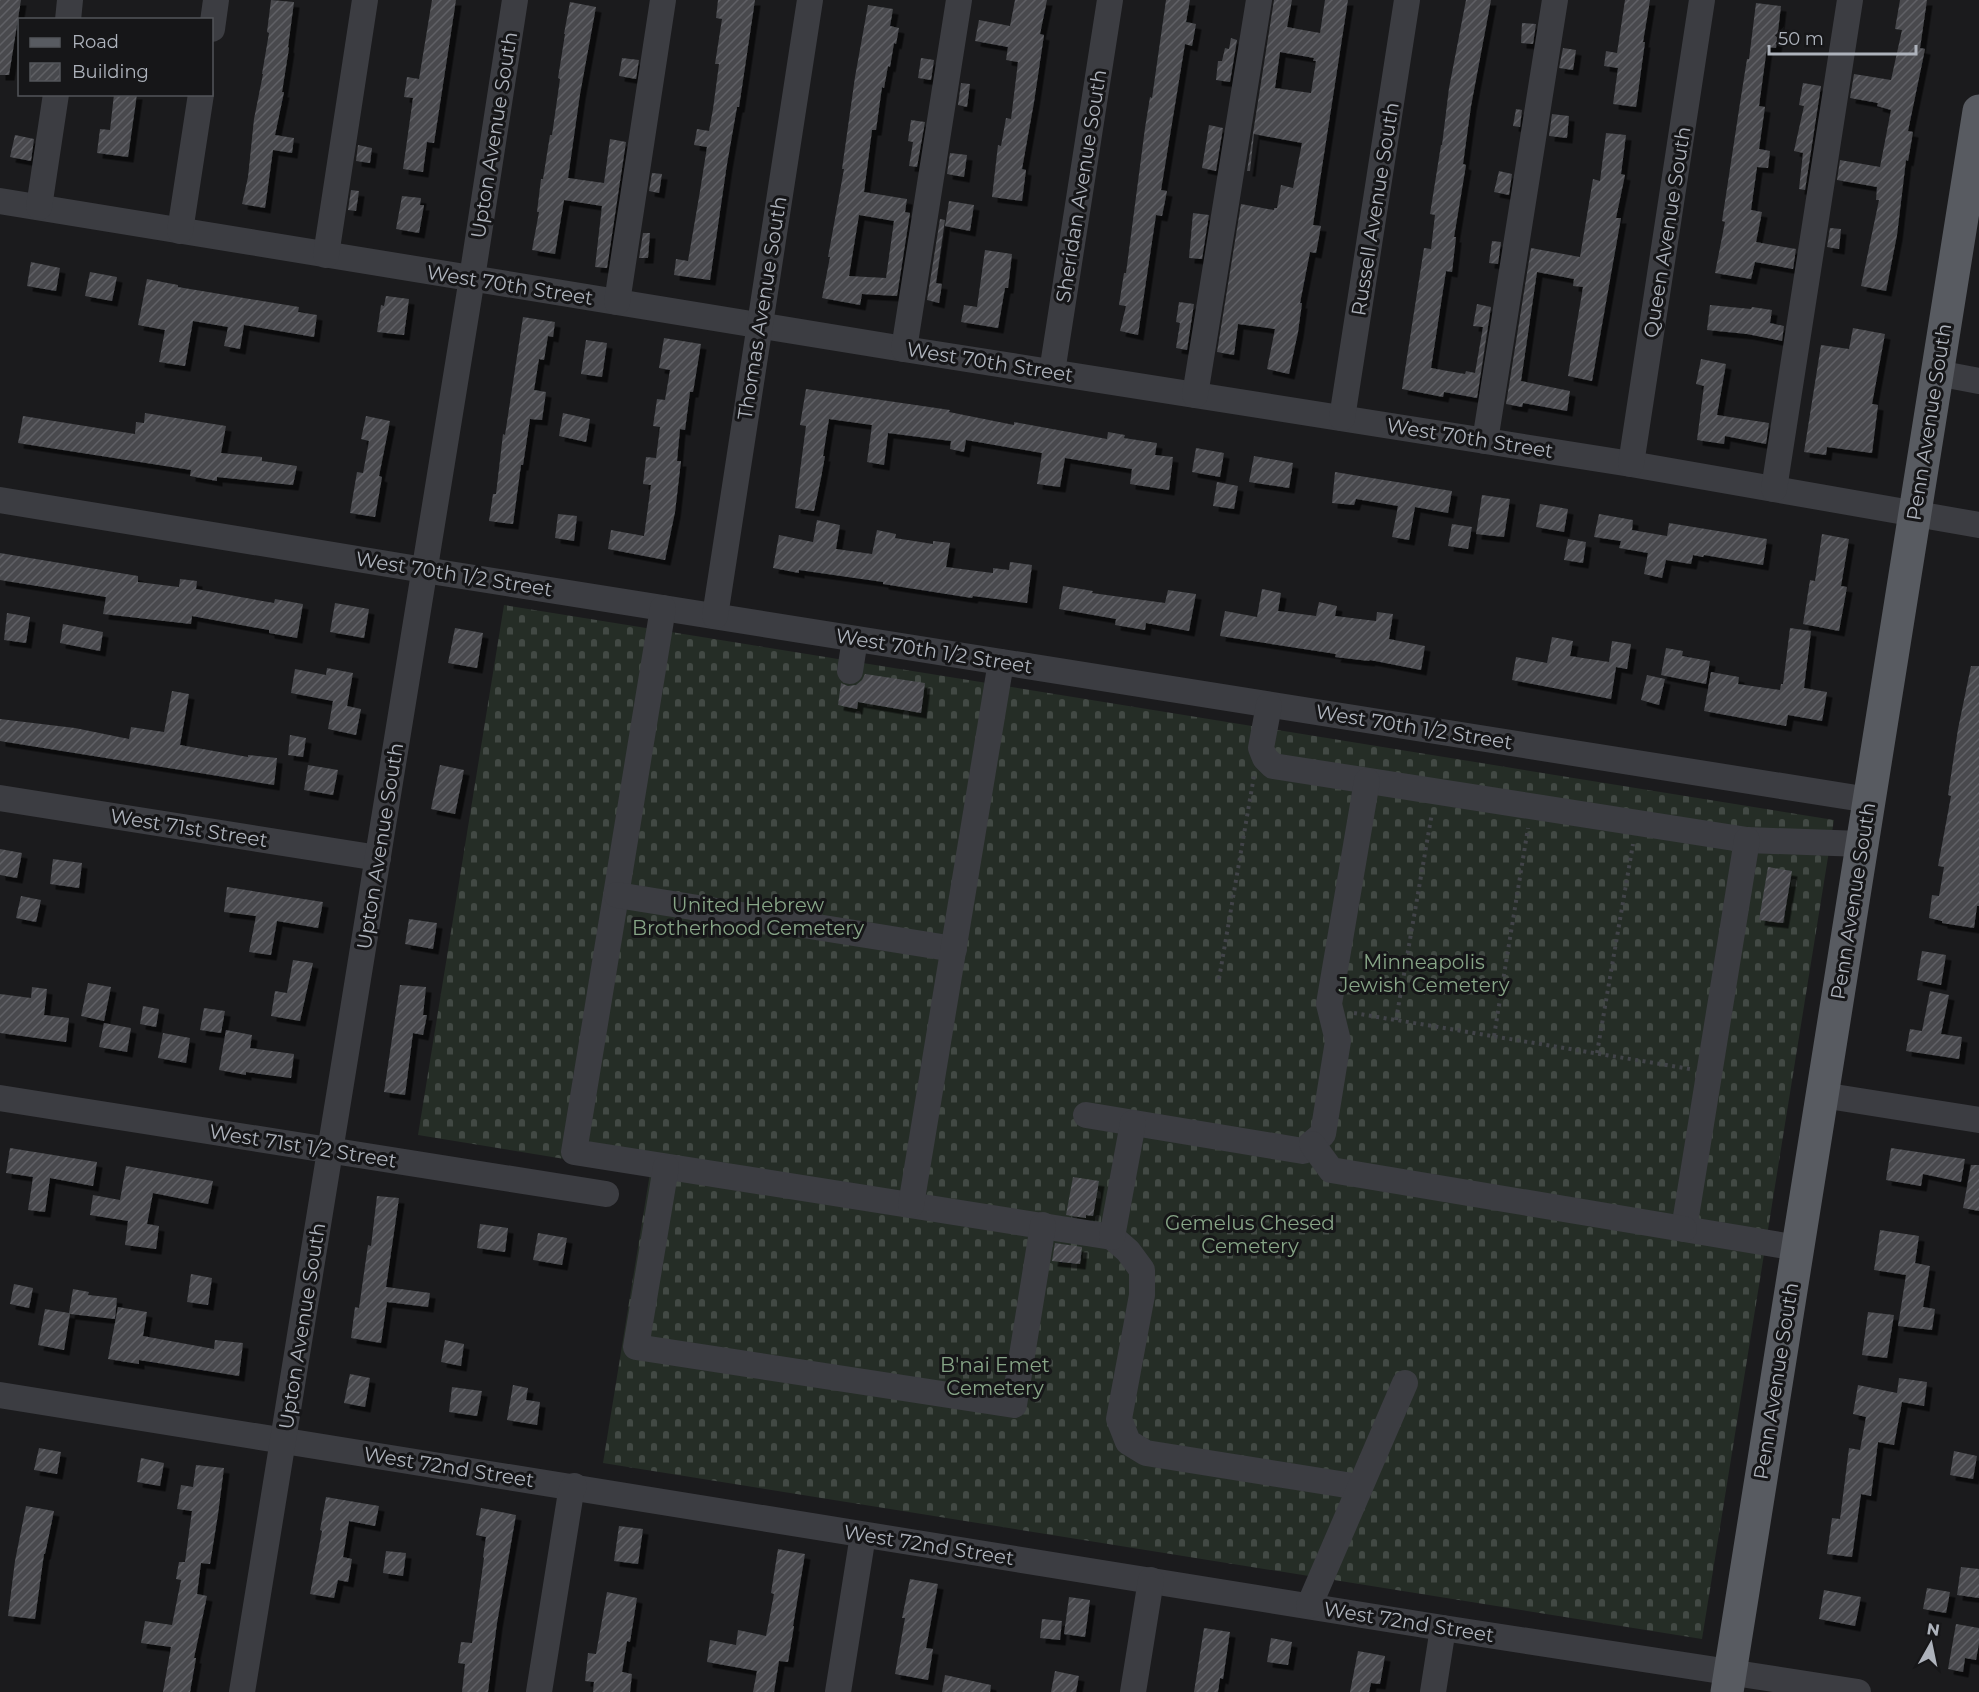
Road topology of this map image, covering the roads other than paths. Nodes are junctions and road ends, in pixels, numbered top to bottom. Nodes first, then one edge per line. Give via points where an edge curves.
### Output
1 (70, 0) edge
2 (216, 0) edge
3 (365, 0) edge
4 (515, 0) edge
5 (663, 0) edge
6 (810, 0) edge
7 (959, 0) edge
8 (1110, 0) edge
9 (1259, 0) edge
10 (1407, 0) edge
11 (1555, 0) edge
12 (1702, 0) edge
13 (1850, 0) edge
14 (68, 18) edge
15 (213, 22) edge
16 (56, 96) edge
17 (201, 96) edge
18 (1979, 111) edge
19 (0, 201) edge
20 (39, 207) junction
21 (180, 231) junction
22 (326, 255) junction
23 (472, 278) junction
24 (617, 302) junction
25 (760, 326) junction
26 (904, 349) junction
27 (1052, 372) junction
28 (1937, 373) junction
29 (1979, 381) edge
30 (1195, 394) junction
31 (1342, 418) junction
32 (1485, 441) junction
33 (1631, 464) junction
34 (1774, 489) junction
35 (0, 500) edge
36 (1914, 515) junction
37 (1979, 525) edge
38 (424, 570) junction
39 (663, 608) junction
40 (715, 616) junction
41 (855, 639) junction
42 (1001, 662) junction
43 (850, 671) dead end
44 (1269, 705) junction
45 (1367, 781) junction
46 (0, 798) edge
47 (1869, 800) junction
48 (1747, 840) junction
49 (1862, 844) junction
50 (378, 858) junction
51 (616, 895) junction
52 (954, 950) junction
53 (1822, 1095) junction
54 (0, 1098) edge
55 (1086, 1115) dead end
56 (1979, 1120) edge
57 (1133, 1123) junction
58 (1312, 1144) junction
59 (330, 1150) junction
60 (666, 1167) junction
61 (606, 1194) dead end
62 (911, 1205) junction
63 (1043, 1225) junction
64 (1684, 1228) junction
65 (1112, 1237) junction
66 (1797, 1248) junction
67 (1405, 1383) dead end
68 (0, 1395) edge
69 (283, 1440) junction
70 (574, 1486) junction
71 (1359, 1487) junction
72 (863, 1535) junction
73 (1150, 1580) junction
74 (1309, 1606) junction
75 (1443, 1628) junction
76 (1728, 1682) edge
77 (242, 1692) edge
78 (539, 1692) edge
79 (838, 1692) edge
80 (1133, 1692) edge
81 (1433, 1692) edge
82 (1858, 1692) edge

1 - 14 street
2 - 15 street
3 - 22 street
4 - 23 street, Upton Avenue South
5 - 24 street
6 - 25 street, Thomas Avenue South
7 - 26 street
8 - 27 street, Sheridan Avenue South
9 - 30 street
10 - 31 street, Russell Avenue South
11 - 32 street
12 - 33 street, Queen Avenue South
13 - 34 street
16 - 20 street
17 - 21 street
18 - 28 main road, Penn Avenue South
19 - 20 street, West 70th Street
20 - 21 street, West 70th Street
21 - 22 street, West 70th Street
22 - 23 street, West 70th Street
23 - 24 street, West 70th Street
23 - 38 street, Upton Avenue South
24 - 25 street, West 70th Street
25 - 26 street, West 70th Street
25 - 40 street, Thomas Avenue South
26 - 27 street, West 70th Street
27 - 30 street, West 70th Street
28 - 29 street
28 - 36 main road, Penn Avenue South
30 - 31 street, West 70th Street
31 - 32 street, West 70th Street
32 - 33 street, West 70th Street
33 - 34 street, West 70th Street
34 - 36 street, West 70th Street
35 - 38 street, West 70th 1/2 Street
36 - 37 street, West 70th Street
36 - 47 main road, Penn Avenue South
38 - 39 street, West 70th 1/2 Street
38 - 50 street, Upton Avenue South
39 - 40 street, West 70th 1/2 Street
39 - 51 street
40 - 41 street, West 70th 1/2 Street
41 - 42 street, West 70th 1/2 Street
41 - 43 street
42 - 44 street, West 70th 1/2 Street
42 - 52 street
44 - 45 street via 1262,748 1265,758 1274,766
44 - 47 street, West 70th 1/2 Street
45 - 48 street
45 - 58 street via 1329,1004 1338,1041 1323,1134
46 - 50 street, West 71st Street
47 - 49 main road, Penn Avenue South
48 - 49 street
48 - 64 street
49 - 53 main road, Penn Avenue South
50 - 59 street, Upton Avenue South
51 - 52 street
51 - 60 street via 574,1152
52 - 62 street
53 - 56 street
53 - 66 main road, Penn Avenue South
54 - 59 street, West 71st 1/2 Street
55 - 57 street
57 - 58 street via 1303,1151
57 - 65 street
58 - 64 street via 1331,1170
59 - 61 street, West 71st 1/2 Street
59 - 69 street, Upton Avenue South
60 - 62 street
60 - 63 street via 636,1347 1014,1406
62 - 63 street
63 - 65 street
64 - 66 street
65 - 71 street via 1142,1270 1142,1295 1119,1419 1128,1442 1146,1453
66 - 76 main road, Penn Avenue South
67 - 71 street
68 - 69 street, West 72nd Street
69 - 70 street, West 72nd Street
69 - 77 street, Upton Avenue South
70 - 72 street, West 72nd Street
70 - 78 street
71 - 74 street
72 - 73 street, West 72nd Street
72 - 79 street
73 - 74 street, West 72nd Street
73 - 80 street
74 - 75 street, West 72nd Street
75 - 76 street, West 72nd Street
75 - 81 street
76 - 82 street, West 72nd Street

